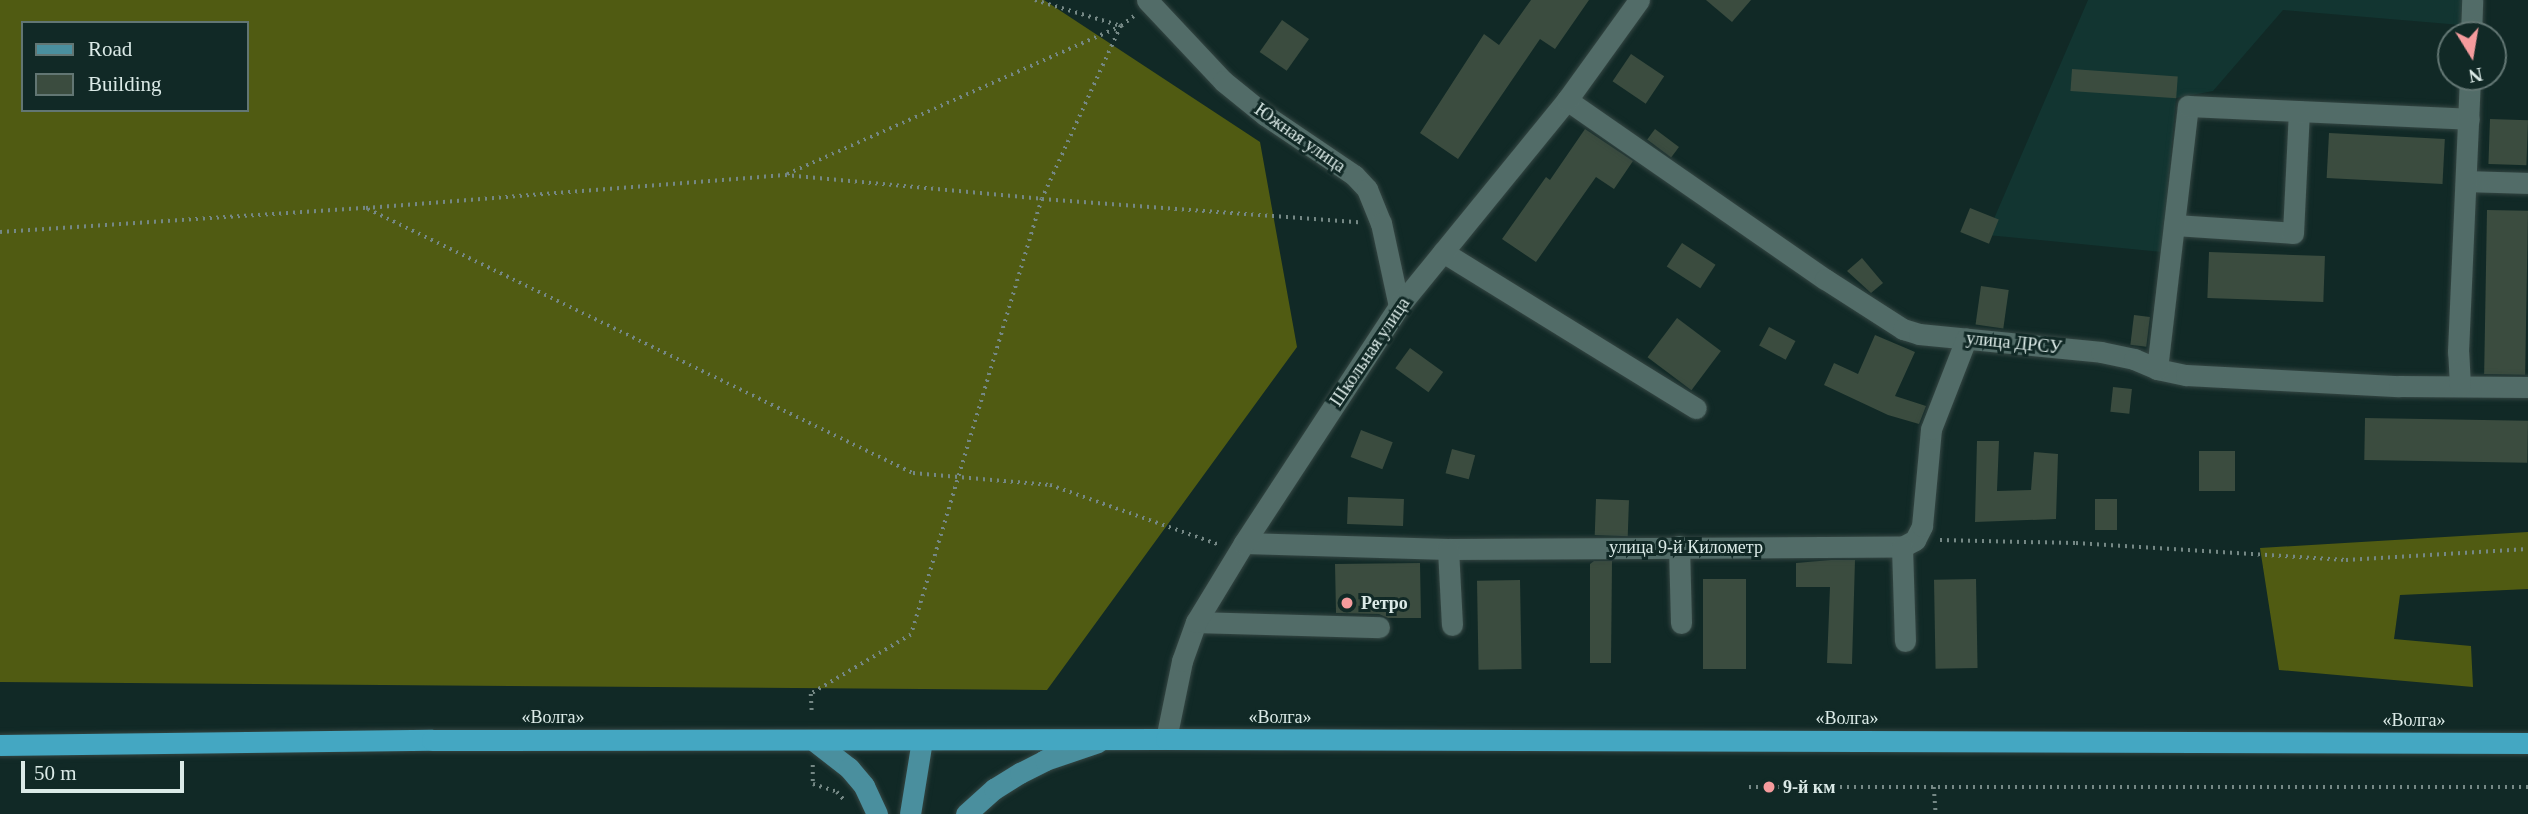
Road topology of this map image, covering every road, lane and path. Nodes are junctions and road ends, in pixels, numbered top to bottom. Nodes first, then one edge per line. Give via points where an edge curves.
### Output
1 (1035, 0) edge
2 (1639, 0) edge
3 (2472, 0) edge
4 (1145, 2) edge
5 (1172, 9) edge
6 (2471, 21) edge
7 (1121, 26) junction
8 (2470, 91) edge
9 (1567, 100) junction
10 (2299, 111) junction
11 (2469, 119) junction
12 (785, 175) junction
13 (2466, 181) junction
14 (2528, 183) edge
15 (1042, 199) junction
16 (366, 208) junction
17 (1381, 223) junction
18 (2174, 225) junction
19 (0, 232) edge
20 (1443, 252) junction
21 (1399, 306) junction
22 (1966, 339) junction
23 (2157, 369) junction
24 (2460, 386) junction
25 (2528, 387) edge
26 (1696, 408) dead end
27 (958, 478) junction
28 (1909, 544) junction
29 (1679, 546) junction
30 (1242, 547) junction
31 (1448, 549) junction
32 (2528, 549) edge
33 (1196, 622) junction
34 (1681, 623) dead end
35 (1452, 625) dead end
36 (1379, 628) dead end
37 (1905, 640) dead end
38 (811, 713) dead end
39 (1166, 739) junction
40 (813, 740) junction
41 (922, 740) junction
42 (1107, 740) junction
43 (2528, 743) edge
44 (0, 745) edge
45 (813, 763) dead end
46 (1749, 787) dead end
47 (1934, 787) junction
48 (2528, 787) edge
49 (849, 805) dead end
50 (877, 814) edge
51 (910, 814) edge
52 (966, 814) edge
53 (1936, 814) edge

1 - 7 path
2 - 9 street, Школьная улица
3 - 6 street
4 - 5 street, Южная улица
4 - 7 path
5 - 17 street, Южная улица via 1223,81 1265,116 1354,175 1367,189
7 - 12 path
7 - 15 path
8 - 11 street
9 - 20 street, Школьная улица
9 - 22 street, улица ДРСУ via 1903,329
10 - 11 street
10 - 18 street via 2188,106
10 - 18 street via 2293,233
11 - 13 street
12 - 15 path
12 - 16 path
13 - 14 street
13 - 24 street
15 - 17 path
15 - 27 path
16 - 19 path
16 - 27 path via 913,473
17 - 21 street, Южная улица
18 - 23 street
20 - 21 street, Школьная улица
20 - 26 street
21 - 30 street, Школьная улица
22 - 23 street, улица ДРСУ via 2101,352
22 - 28 street via 1931,429 1922,526
23 - 24 street, улица ДРСУ via 2200,375
24 - 25 street, улица ДРСУ
27 - 30 path via 1050,485 1165,528
27 - 38 path via 911,635 811,694
28 - 29 street, улица 9-й Километр
28 - 32 path via 2076,543 2346,560
28 - 37 street
29 - 31 street, улица 9-й Километр
29 - 34 street
30 - 31 street, улица 9-й Километр
30 - 33 street, Школьная улица
31 - 35 street
33 - 36 street
33 - 39 street, Школьная улица via 1182,661
39 - 42 highway, «Волга»
39 - 43 highway, «Волга»
40 - 41 highway, «Волга»
40 - 44 highway, «Волга»
40 - 50 main road via 849,768
41 - 42 highway, «Волга»
41 - 51 main road
42 - 52 main road via 1045,760 994,789
45 - 49 path via 813,785 837,792
46 - 47 path
47 - 48 path
47 - 53 path

